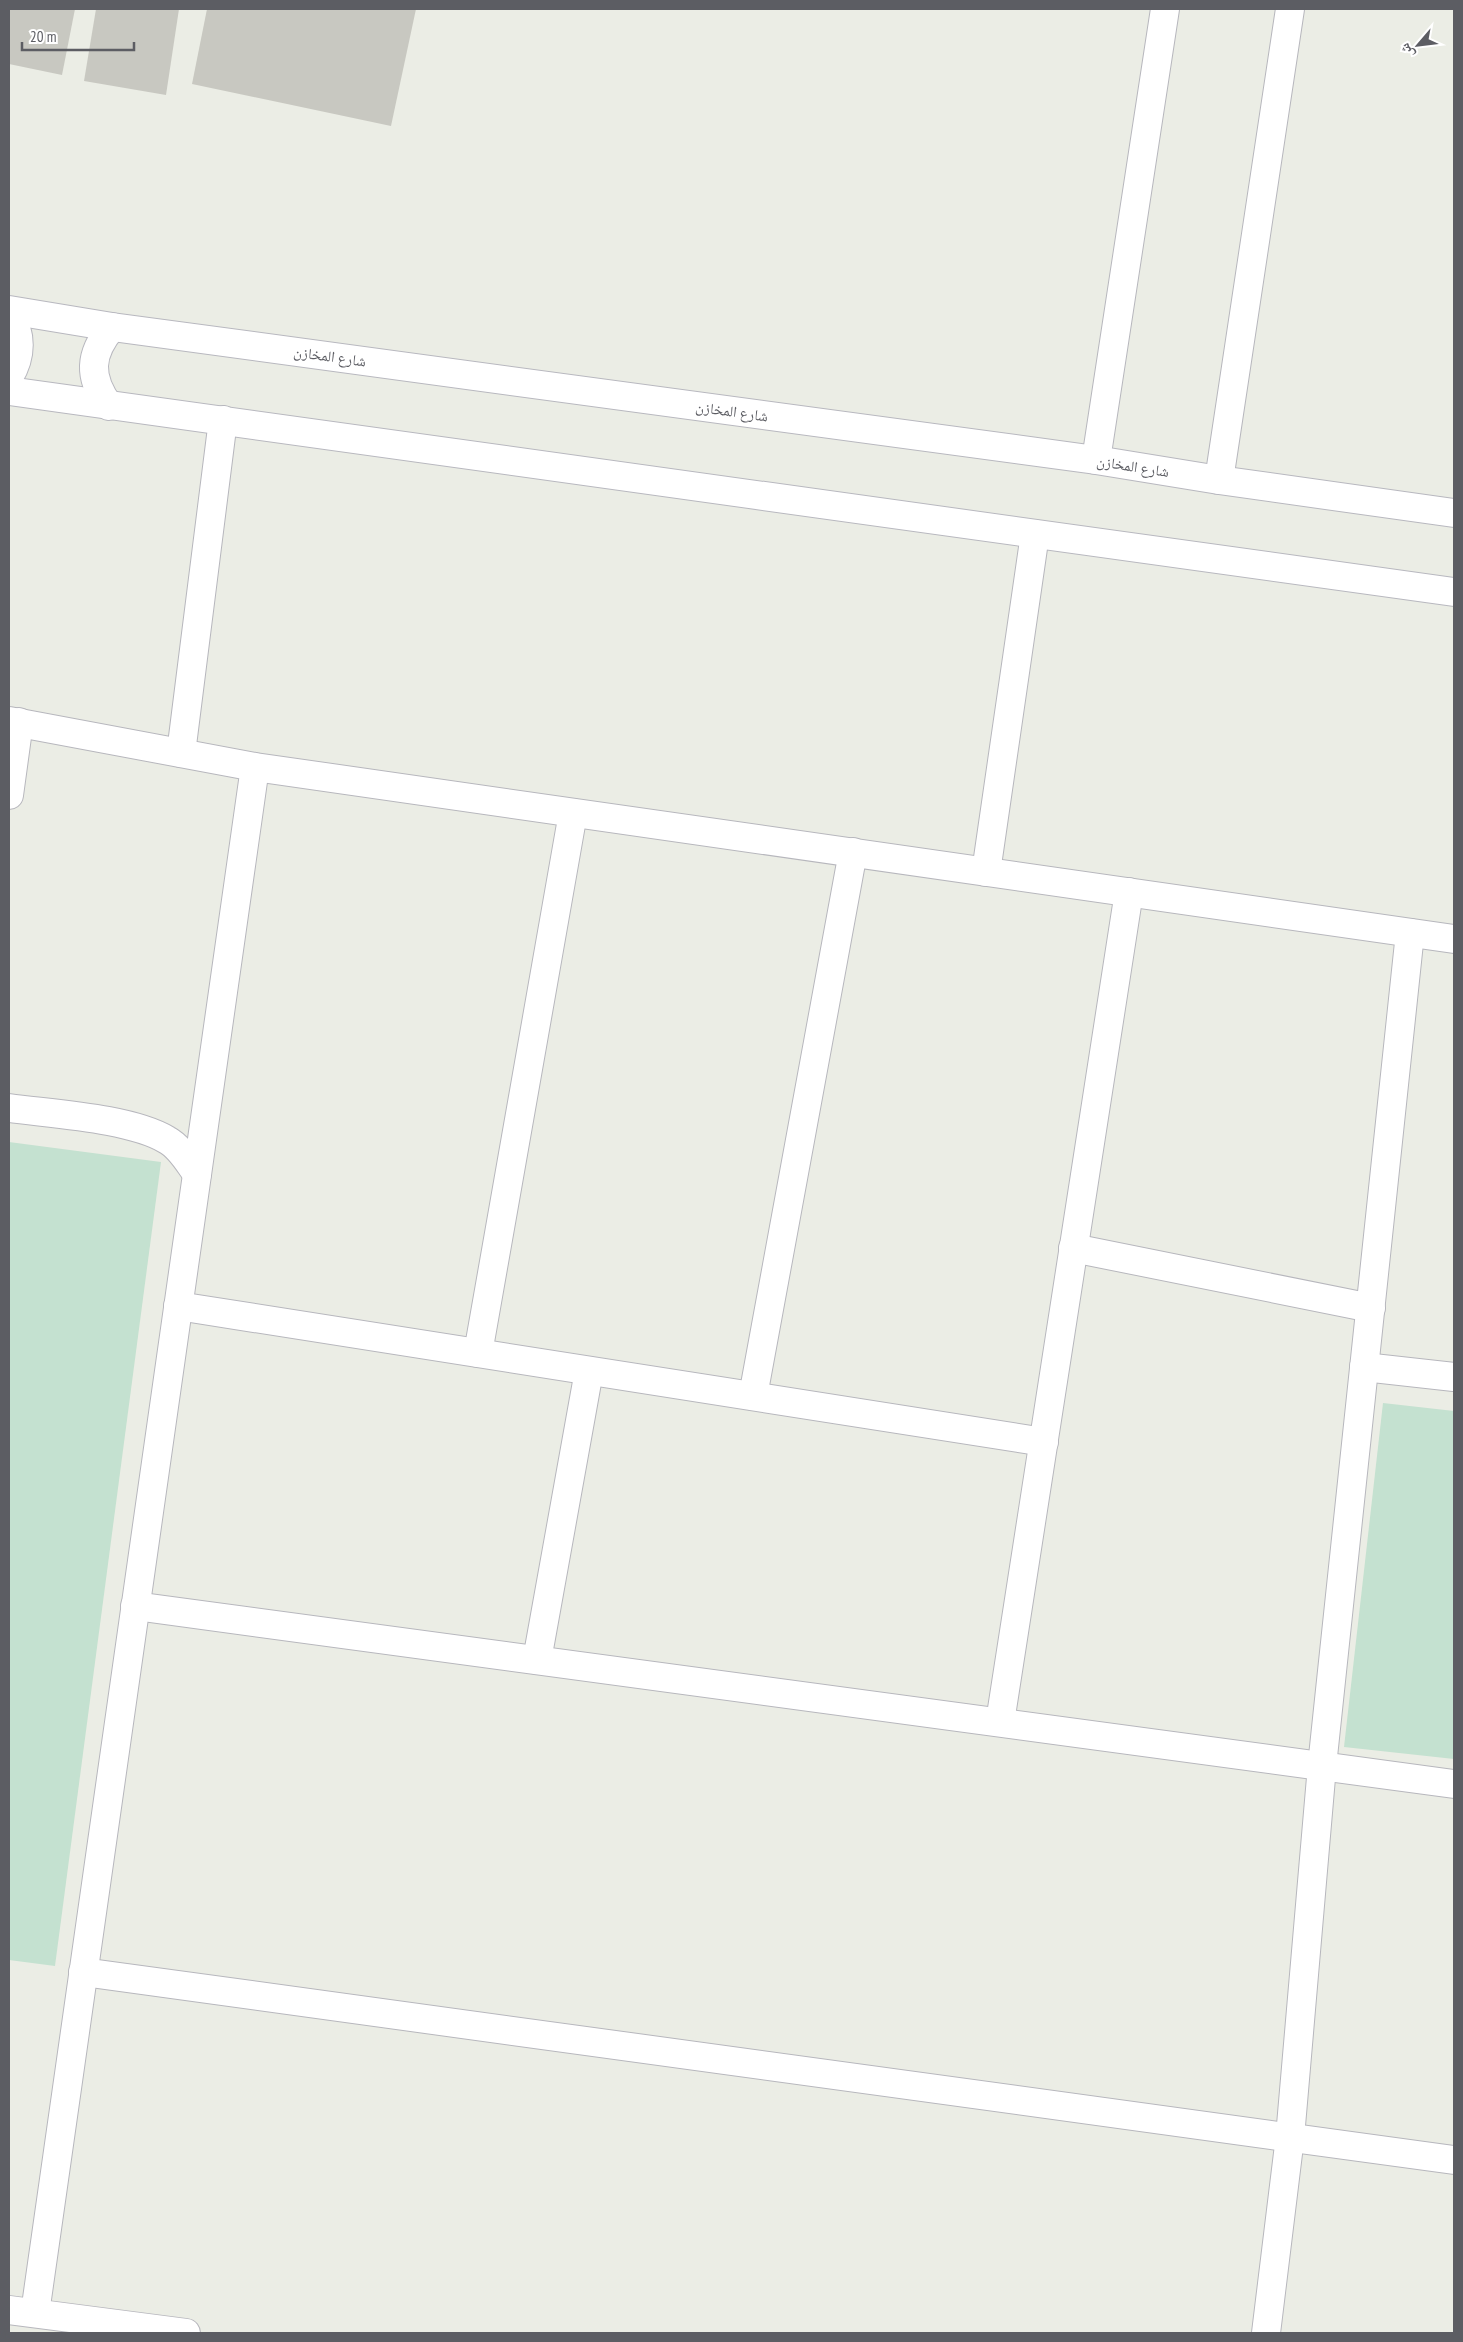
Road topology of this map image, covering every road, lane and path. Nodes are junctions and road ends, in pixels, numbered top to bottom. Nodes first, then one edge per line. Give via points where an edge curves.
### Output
1 (1165, 9) edge
2 (1290, 9) edge
3 (9, 311) edge
4 (112, 327) junction
5 (9, 377) edge
6 (9, 391) edge
7 (109, 406) junction
8 (223, 420) junction
9 (1096, 460) junction
10 (1219, 480) junction
11 (1454, 513) edge
12 (1036, 534) junction
13 (1454, 592) edge
14 (14, 721) edge
15 (181, 753) junction
16 (255, 767) junction
17 (9, 795) edge
18 (574, 813) junction
19 (853, 852) junction
20 (986, 872) junction
21 (1129, 892) junction
22 (1410, 933) junction
23 (1454, 939) edge
24 (9, 1108) edge
25 (197, 1174) junction
26 (1073, 1248) junction
27 (178, 1306) junction
28 (1371, 1308) junction
29 (478, 1353) junction
30 (1364, 1367) junction
31 (589, 1371) junction
32 (1454, 1377) edge
33 (753, 1396) junction
34 (1044, 1442) junction
35 (135, 1606) junction
36 (537, 1660) junction
37 (1000, 1722) junction
38 (1322, 1766) junction
39 (1454, 1784) edge
40 (83, 1972) junction
41 (1290, 2137) junction
42 (1454, 2160) edge
43 (22, 2311) edge
44 (186, 2333) edge
45 (1266, 2333) edge

1 - 9 street
2 - 10 street
3 - 4 street, شارع المخازن
3 - 5 street via 20,342 17,360
4 - 7 street via 94,356 98,392
4 - 9 street, شارع المخازن
6 - 7 street
7 - 8 street
8 - 12 street
8 - 15 street
9 - 10 street, شارع المخازن
10 - 11 street, شارع المخازن
12 - 13 street
12 - 20 street
14 - 15 street
14 - 17 street
15 - 16 street
16 - 18 street
16 - 25 street
18 - 19 street
18 - 29 street
19 - 20 street
19 - 33 street
20 - 21 street
21 - 22 street
21 - 26 street
22 - 23 street
22 - 28 street
24 - 25 street via 148,1131 168,1140
25 - 27 street
26 - 28 street
26 - 34 street
27 - 29 street
27 - 35 street
28 - 30 street
29 - 31 street
30 - 32 street
30 - 38 street
31 - 33 street
31 - 36 street
33 - 34 street
34 - 37 street
35 - 36 street
35 - 40 street
36 - 37 street
37 - 38 street
38 - 39 street
38 - 41 street
40 - 41 street
40 - 43 street
41 - 42 street
41 - 45 street
43 - 44 street

